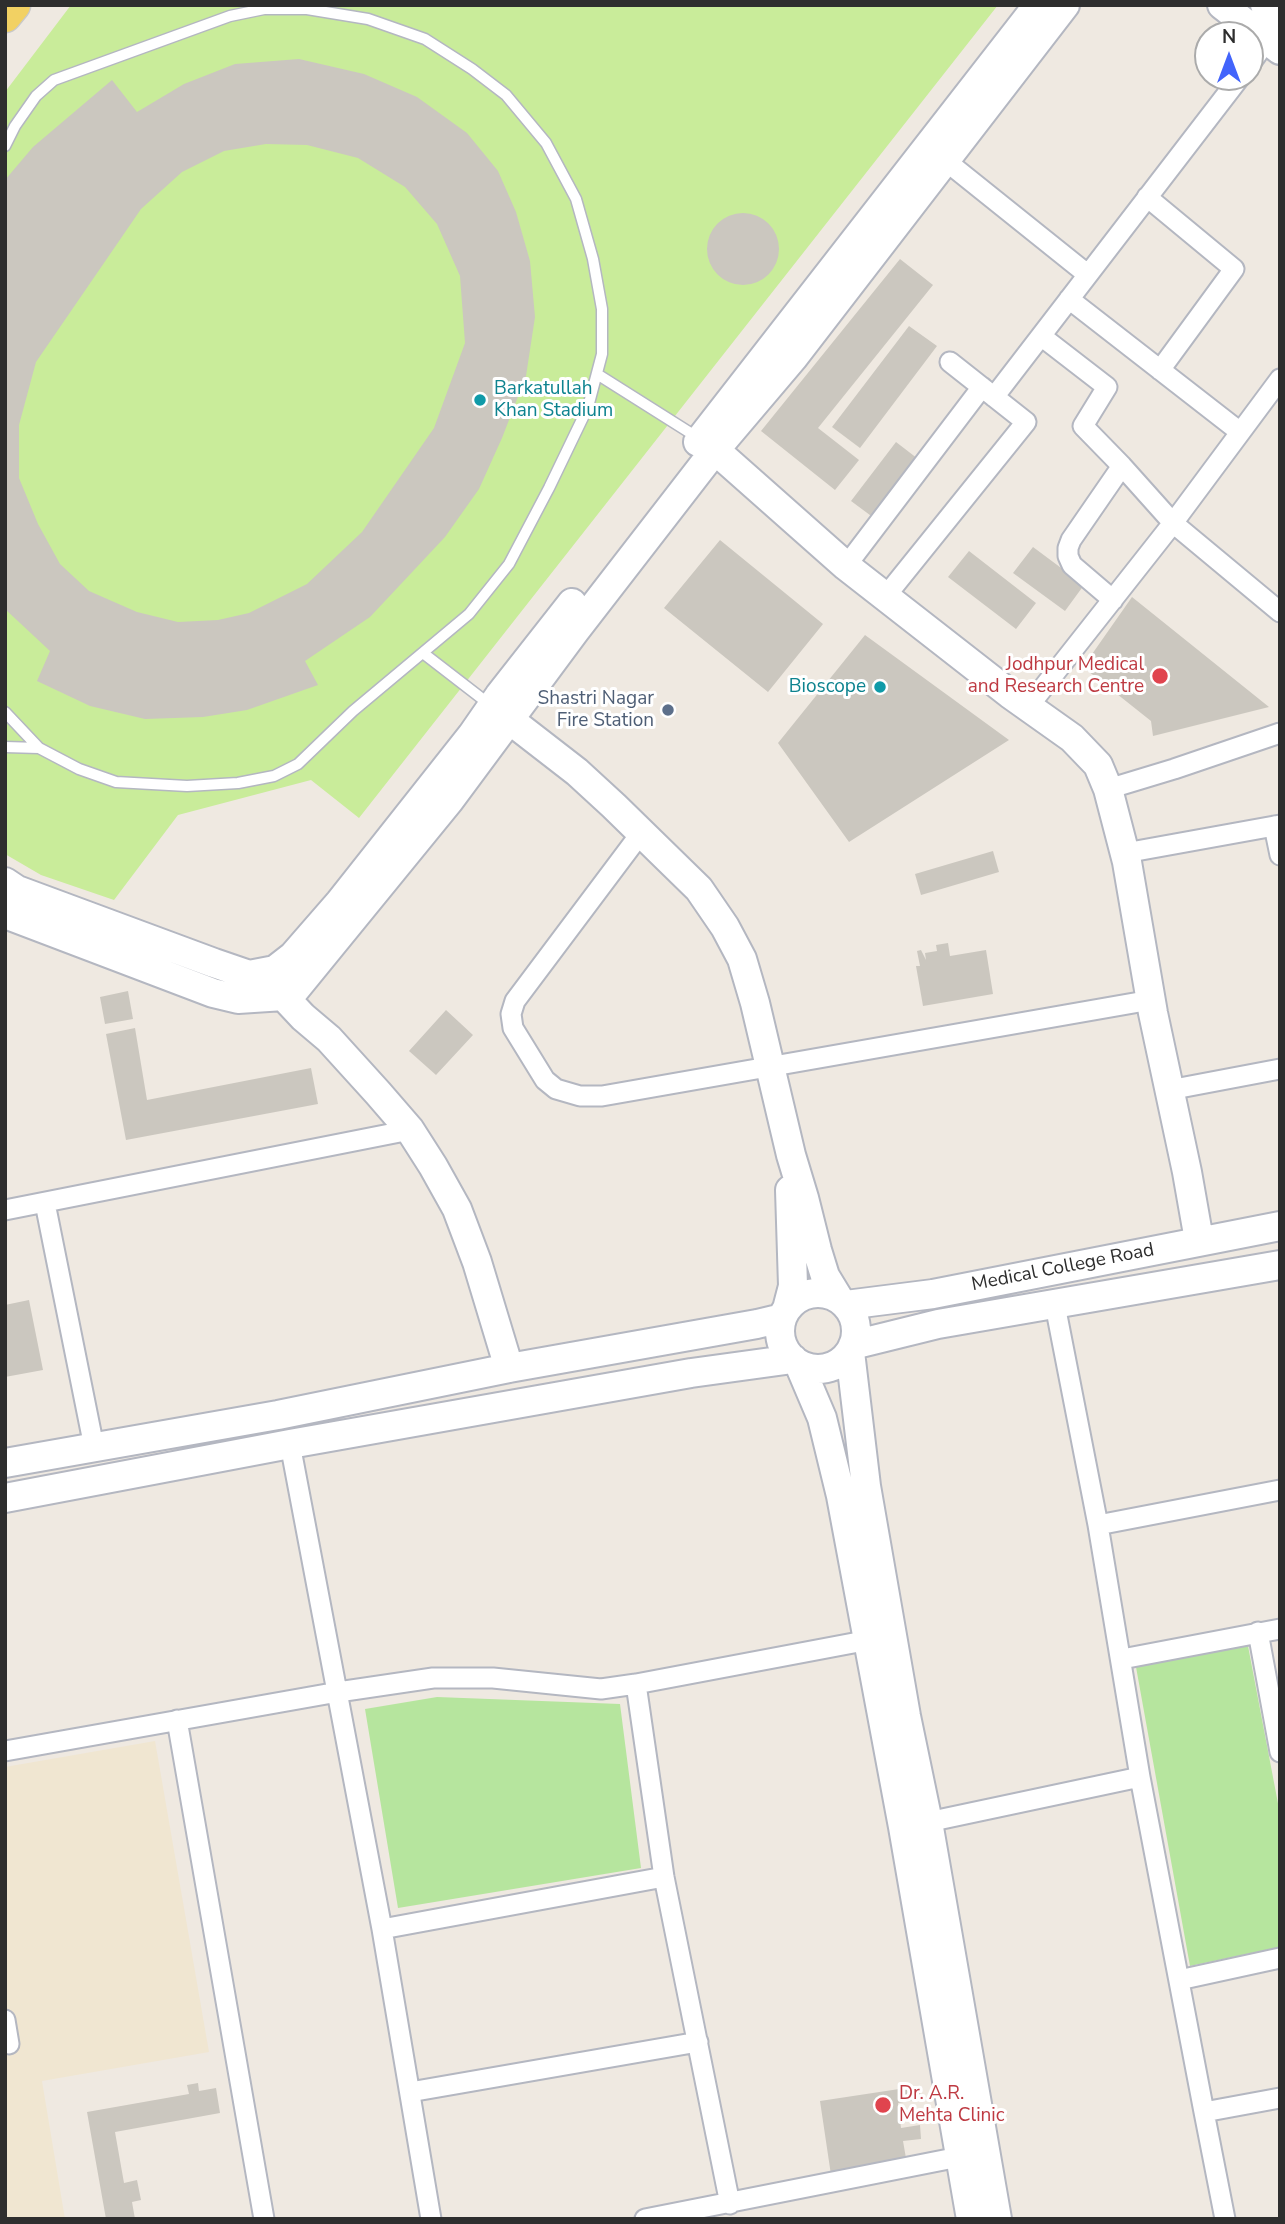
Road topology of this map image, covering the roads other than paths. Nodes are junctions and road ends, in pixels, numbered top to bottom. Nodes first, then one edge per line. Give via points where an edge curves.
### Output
1 (14, 5) edge
2 (1038, 5) edge
3 (1065, 5) edge
4 (1222, 5) edge
5 (1265, 5) edge
6 (5, 16) edge
7 (1275, 36) edge
8 (1229, 91) edge
9 (5, 146) edge
10 (946, 160) junction
11 (1147, 197) junction
12 (1087, 274) junction
13 (1069, 299) junction
14 (1041, 336) junction
15 (950, 362) dead end
16 (1160, 370) junction
17 (597, 374) junction
18 (1279, 381) edge
19 (988, 392) junction
20 (1240, 432) junction
21 (708, 445) junction
22 (1122, 466) junction
23 (1173, 523) junction
24 (846, 566) junction
25 (885, 597) junction
26 (1113, 600) junction
27 (1280, 612) edge
28 (423, 653) junction
29 (1028, 707) junction
30 (5, 712) edge
31 (501, 714) junction
32 (1280, 733) edge
33 (5, 747) edge
34 (39, 748) junction
35 (1108, 789) junction
36 (1277, 826) edge
37 (641, 833) junction
38 (1125, 853) junction
39 (1280, 855) edge
40 (5, 882) edge
41 (5, 914) edge
42 (261, 973) junction
43 (284, 996) junction
44 (1151, 1000) junction
45 (770, 1068) junction
46 (1280, 1069) edge
47 (1170, 1090) junction
48 (410, 1130) junction
49 (791, 1156) junction
50 (45, 1203) junction
51 (5, 1210) edge
52 (1280, 1226) edge
53 (1199, 1240) junction
54 (1280, 1265) edge
55 (843, 1302) junction
56 (1055, 1306) junction
57 (785, 1313) junction
58 (852, 1349) junction
59 (796, 1362) junction
60 (509, 1368) junction
61 (290, 1444) junction
62 (94, 1447) junction
63 (5, 1463) edge
64 (1280, 1490) edge
65 (5, 1498) edge
66 (1098, 1525) junction
67 (1280, 1629) edge
68 (1258, 1632) junction
69 (880, 1638) junction
70 (1122, 1659) junction
71 (636, 1684) junction
72 (338, 1692) junction
73 (177, 1720) junction
74 (5, 1751) edge
75 (1280, 1752) edge
76 (1140, 1777) junction
77 (928, 1822) junction
78 (664, 1877) junction
79 (382, 1929) junction
80 (1280, 1958) edge
81 (1179, 1980) junction
82 (5, 2020) edge
83 (698, 2042) junction
84 (9, 2044) dead end
85 (410, 2092) junction
86 (1280, 2098) edge
87 (1204, 2112) junction
88 (960, 2157) junction
89 (730, 2204) junction
90 (264, 2219) edge
91 (431, 2219) edge
92 (645, 2219) edge
93 (971, 2219) edge
94 (997, 2219) edge
95 (1225, 2219) edge

1 - 6 main road
2 - 21 street
3 - 10 street
4 - 7 street
5 - 7 street
8 - 11 street
9 - 17 lane via 36,96 54,80 230,16 264,9 307,9 368,19 425,40 506,95 546,143 576,199 602,309
10 - 12 street
10 - 21 street via 793,358
11 - 12 street
11 - 16 street via 1234,269
12 - 13 street
13 - 14 street
13 - 16 street
14 - 19 street
14 - 22 street via 1107,387 1083,426
15 - 19 street
16 - 20 street
17 - 21 lane
17 - 28 lane via 588,407 509,564 469,614
18 - 20 street
19 - 24 street
19 - 25 street via 1026,422
20 - 23 street
21 - 24 street
21 - 31 street via 575,631
22 - 23 street
22 - 26 street via 1068,548 1072,565
23 - 26 street
23 - 27 street
24 - 25 street
25 - 29 street
26 - 29 street
28 - 31 lane
28 - 34 lane via 298,764 274,776 187,786 116,782
29 - 35 street via 1072,738 1098,765
30 - 34 lane
31 - 37 street via 578,772
31 - 42 street via 293,956 275,970
31 - 43 street via 449,801 294,991
32 - 35 street
33 - 34 lane
35 - 38 street
36 - 38 street
36 - 39 street
37 - 45 street via 699,889 725,927 752,992
37 - 45 street via 515,1002 513,1028 522,1045 545,1080 580,1096
38 - 44 street
40 - 42 street via 214,963 249,975
41 - 43 street via 213,993 239,999
42 - 43 street
43 - 48 street
44 - 45 street
44 - 47 street
45 - 49 street
46 - 47 street
47 - 53 street
48 - 50 street
48 - 60 street via 457,1209
49 - 55 street via 825,1276
49 - 57 street via 793,1286
50 - 51 street
50 - 62 street
52 - 53 street, Medical College Road
53 - 55 street, Medical College Road via 933,1294
54 - 56 street, Medical College Road
55 - 57 street via 828,1294 806,1295
55 - 58 street via 856,1326
56 - 58 street, Medical College Road via 938,1324
56 - 66 street
57 - 59 street via 781,1338
57 - 60 street via 757,1324
58 - 59 street via 824,1368
58 - 69 street
59 - 61 street via 691,1373
59 - 69 street via 822,1418
60 - 62 street
61 - 65 street
61 - 72 street
62 - 63 street
64 - 66 street
66 - 70 street
67 - 68 street
68 - 70 street
68 - 75 street
69 - 71 street
69 - 77 street via 906,1716
69 - 88 street
70 - 76 street
71 - 72 street via 601,1689 493,1678 433,1678
71 - 78 street
72 - 73 street
72 - 79 street
73 - 74 street
73 - 90 street
76 - 77 street
76 - 81 street
77 - 94 street
78 - 79 street
78 - 83 street
79 - 85 street
80 - 81 street
81 - 87 street
82 - 84 street
83 - 85 street
83 - 89 street
85 - 91 street
86 - 87 street
87 - 95 street
88 - 89 street
88 - 93 street
89 - 92 street

